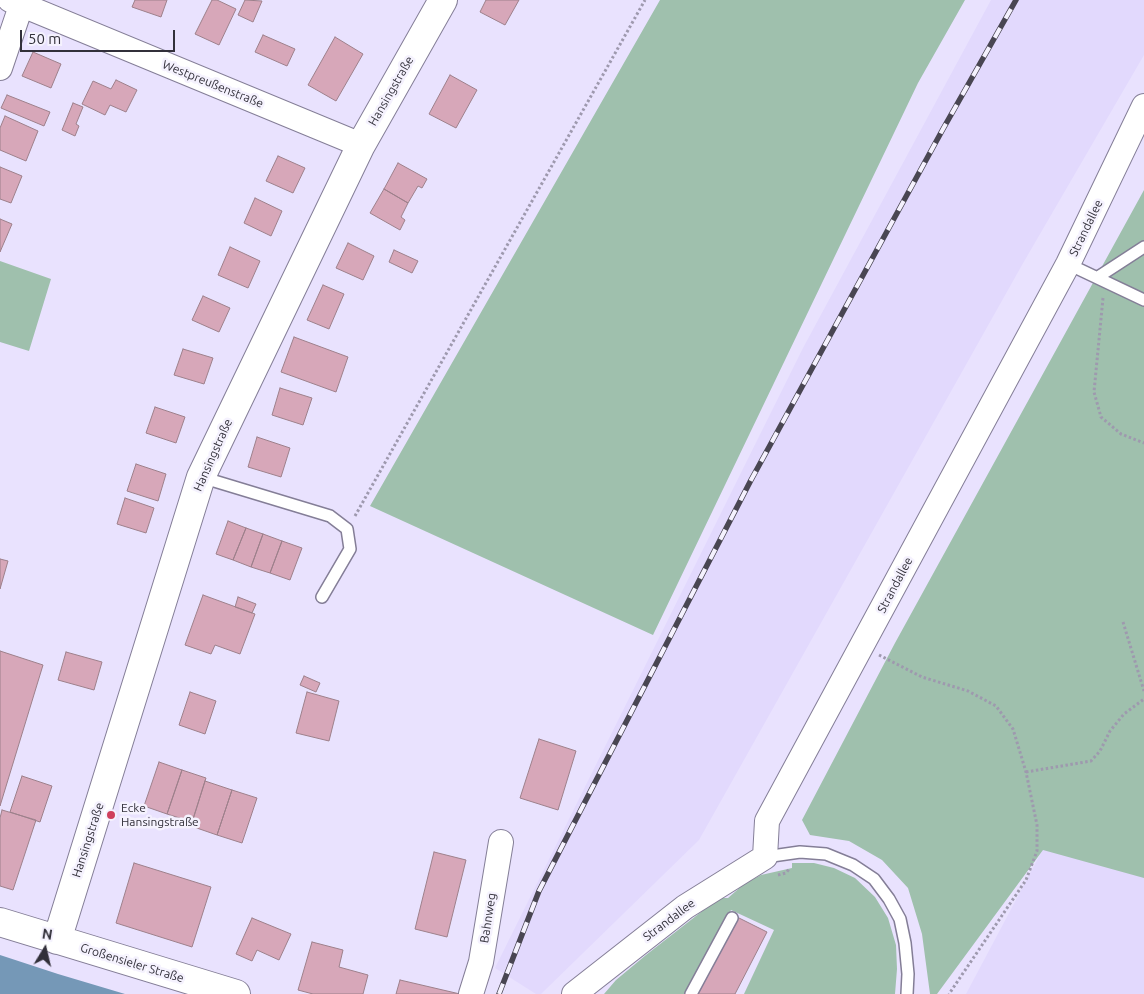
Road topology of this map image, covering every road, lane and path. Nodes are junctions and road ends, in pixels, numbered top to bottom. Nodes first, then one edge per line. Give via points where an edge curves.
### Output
1 (443, 0) edge
2 (645, 0) edge
3 (18, 1) edge
4 (0, 68) edge
5 (1144, 106) edge
6 (361, 145) junction
7 (1144, 247) edge
8 (1068, 264) junction
9 (1102, 278) junction
10 (1144, 300) edge
11 (1144, 443) edge
12 (201, 477) junction
13 (347, 529) junction
14 (322, 597) dead end
15 (1123, 622) dead end
16 (877, 654) dead end
17 (1144, 691) edge
18 (1144, 699) edge
19 (1026, 772) junction
20 (501, 842) dead end
21 (765, 857) junction
22 (732, 918) dead end
23 (0, 922) edge
24 (57, 940) junction
25 (236, 994) edge
26 (472, 994) edge
27 (574, 994) edge
28 (691, 994) edge
29 (907, 994) edge
30 (949, 994) edge

1 - 6 street, Hansingstraße
2 - 13 path
3 - 4 street
3 - 6 street, Westpreußenstraße
5 - 8 street, Strandallee
6 - 12 street, Hansingstraße
7 - 9 lane
8 - 9 lane
8 - 21 street, Strandallee via 768,821
9 - 10 lane
9 - 11 path via 1094,392 1100,416 1121,434
12 - 13 lane via 330,516
12 - 24 street, Hansingstraße
13 - 14 lane via 350,549
15 - 17 path
16 - 19 path via 922,678 968,691 996,706 1012,730
18 - 19 path via 1114,725 1091,761
19 - 30 path via 1037,825 1037,851 1026,880
20 - 26 street, Bahnweg via 481,962
21 - 27 street, Strandallee via 684,907
21 - 29 lane via 800,852 826,854 853,864 874,879 900,919 907,958
22 - 28 lane
23 - 24 street, Großensieler Straße
24 - 25 street, Großensieler Straße

